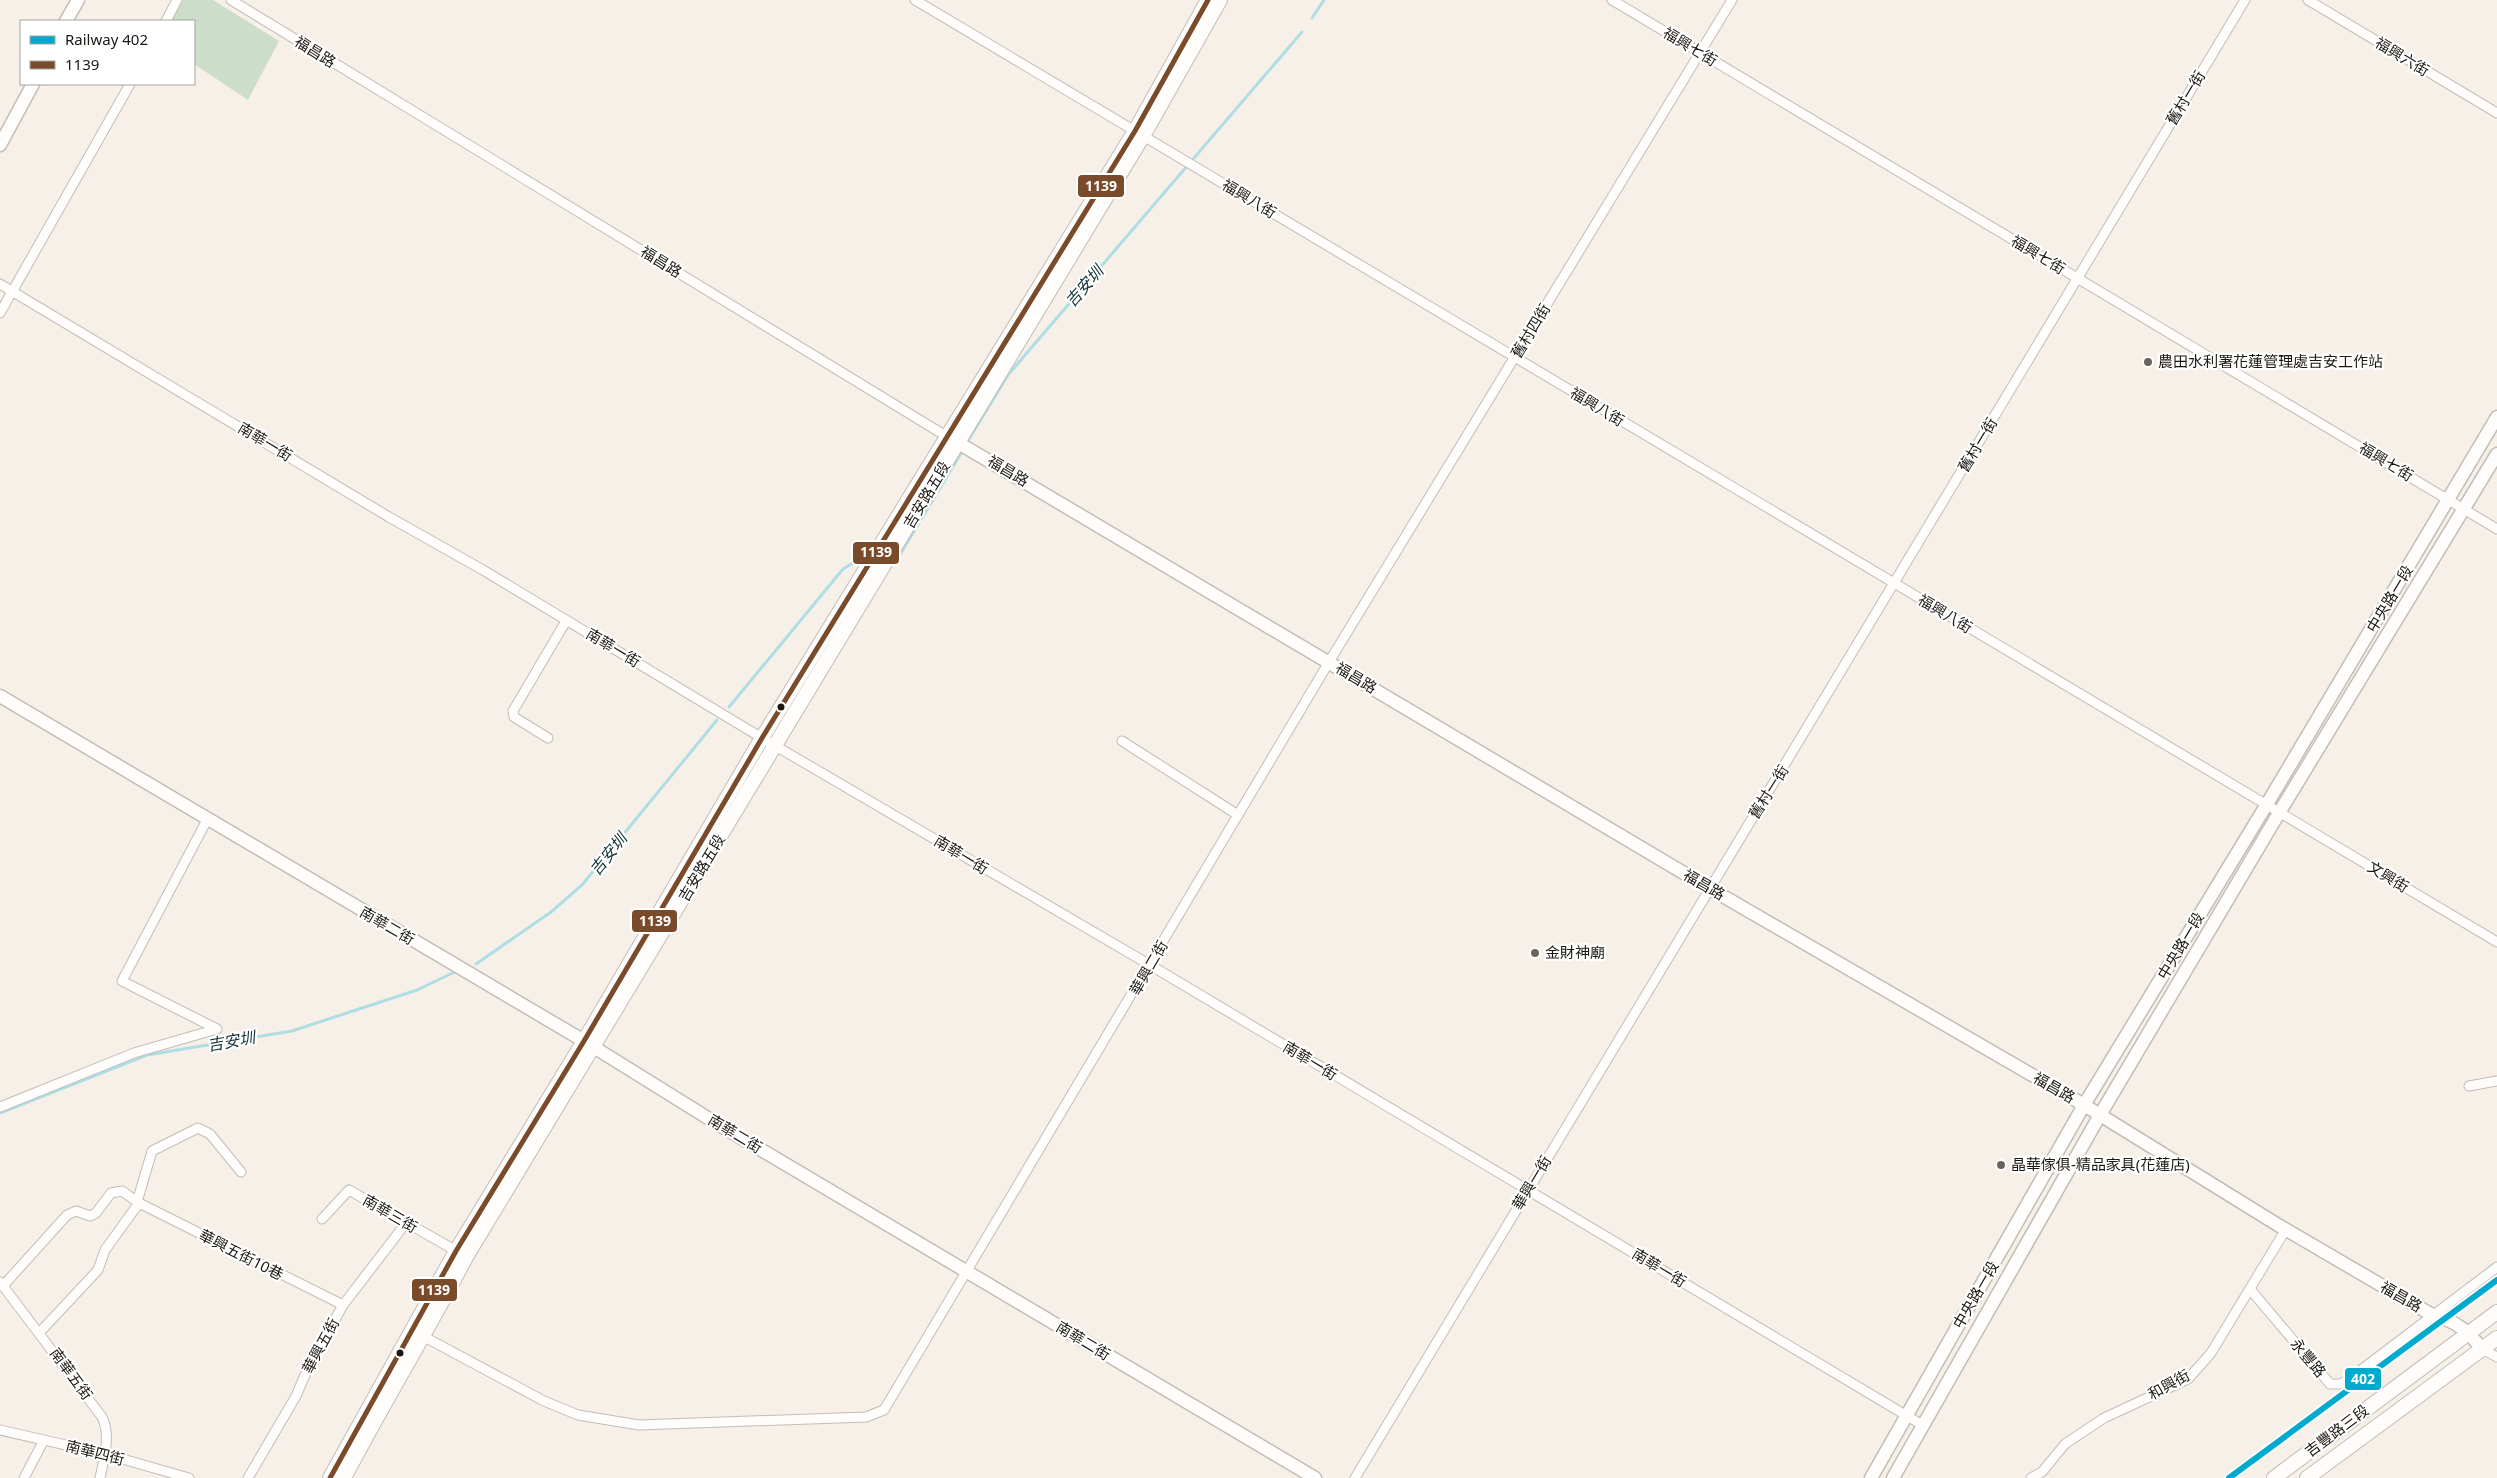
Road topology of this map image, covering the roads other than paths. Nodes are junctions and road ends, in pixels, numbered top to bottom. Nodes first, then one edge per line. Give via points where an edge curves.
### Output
1 (78, 0) edge
2 (178, 0) edge
3 (231, 0) edge
4 (915, 0) edge
5 (1208, 0) edge
6 (1220, 0) edge
7 (1612, 0) edge
8 (1732, 0) edge
9 (2245, 0) edge
10 (2308, 0) edge
11 (67, 20) edge
12 (167, 20) edge
13 (1701, 54) junction
14 (32, 85) edge
15 (129, 85) edge
16 (2497, 113) edge
17 (1139, 133) junction
18 (0, 145) edge
19 (2078, 278) junction
20 (0, 284) edge
21 (13, 292) junction
22 (0, 313) edge
23 (1515, 358) junction
24 (2497, 417) edge
25 (952, 439) junction
26 (2497, 454) edge
27 (2450, 500) junction
28 (2464, 509) junction
29 (2497, 528) edge
30 (1895, 584) junction
31 (566, 621) junction
32 (1329, 662) junction
33 (0, 696) edge
34 (548, 738) dead end
35 (762, 738) junction
36 (1122, 741) dead end
37 (777, 746) junction
38 (2268, 804) junction
39 (2279, 813) junction
40 (1238, 815) junction
41 (208, 820) junction
42 (1709, 888) junction
43 (2497, 942) edge
44 (1150, 965) junction
45 (589, 1044) junction
46 (2497, 1081) edge
47 (2469, 1086) dead end
48 (2084, 1105) junction
49 (0, 1108) edge
50 (2100, 1115) junction
51 (241, 1172) dead end
52 (1528, 1190) junction
53 (138, 1203) junction
54 (322, 1220) dead end
55 (406, 1223) junction
56 (2286, 1229) junction
57 (461, 1254) junction
58 (2497, 1267) edge
59 (968, 1273) junction
60 (2, 1284) edge
61 (2250, 1289) junction
62 (343, 1305) junction
63 (2497, 1312) edge
64 (2434, 1316) junction
65 (40, 1332) junction
66 (2469, 1332) junction
67 (418, 1333) junction
68 (2497, 1338) edge
69 (2482, 1349) junction
70 (2497, 1357) edge
71 (1907, 1416) junction
72 (1924, 1426) junction
73 (0, 1430) edge
74 (44, 1440) junction
75 (105, 1454) junction
76 (174, 1476) edge
77 (24, 1478) edge
78 (100, 1478) edge
79 (189, 1478) edge
80 (248, 1478) edge
81 (330, 1478) edge
82 (344, 1478) edge
83 (1315, 1478) edge
84 (1356, 1478) edge
85 (1871, 1478) edge
86 (1893, 1478) edge
87 (2031, 1478) edge
88 (2274, 1478) edge
89 (2307, 1478) edge

1 - 11 street
2 - 12 street
3 - 25 street, 福昌路
4 - 17 street, 福興八街
5 - 17 main road
6 - 17 main road
7 - 13 street, 福興七街
8 - 13 street, 舊村四街
9 - 19 street, 舊村一街
10 - 16 street, 福興六街
13 - 19 street, 福興七街
13 - 23 street, 舊村四街
14 - 18 street
15 - 21 street
17 - 23 street, 福興八街
17 - 25 main road
19 - 27 street, 福興七街
19 - 30 street, 舊村一街
20 - 21 street, 南華一街
21 - 22 street
21 - 31 street, 南華一街
23 - 30 street, 福興八街
23 - 32 street, 舊村四街
24 - 27 street, 中央路一段
25 - 32 street, 福昌路
25 - 35 main road, 吉安路五段
25 - 37 main road, 吉安路五段
26 - 28 street, 中央路一段
27 - 28 street, 福興七街
27 - 38 street, 中央路一段
28 - 29 street, 福興七街
28 - 39 street, 中央路一段
30 - 38 street, 福興八街
30 - 42 street, 舊村一街
31 - 34 street via 513,711 514,716
31 - 35 street, 南華一街
32 - 40 street, 華興二街
32 - 42 street, 福昌路
33 - 41 street, 南華二街
35 - 37 street, 南華一街
35 - 45 main road, 吉安路五段
36 - 40 street
37 - 44 street, 南華一街
37 - 45 main road, 吉安路五段
38 - 39 street, 福興八街
38 - 48 street, 中央路一段
39 - 43 street, 文興街
39 - 50 street, 中央路一段
40 - 44 street, 華興二街
41 - 45 street, 南華二街
41 - 49 street via 122,981 217,1029 134,1053
42 - 48 street, 福昌路
42 - 52 street, 華興一街
44 - 52 street, 南華一街
44 - 59 street, 華興二街
45 - 57 main road, 吉安路五段
45 - 59 street, 南華二街
46 - 47 street
48 - 50 street, 福昌路
48 - 71 street, 中央路一段
50 - 56 street, 福昌路
50 - 72 street, 中央路一段
51 - 53 street via 210,1134 198,1128 152,1151
52 - 71 street, 南華一街
52 - 84 street, 華興一街
53 - 60 street, 華興五街10巷 via 122,1191 115,1191 90,1216 76,1211 67,1215
53 - 62 street, 華興五街10巷
53 - 65 street via 105,1250 98,1270
54 - 55 street, 南華三街 via 349,1190
55 - 57 street, 南華三街
55 - 62 street, 華興五街
56 - 61 street, 和興街
56 - 64 street, 福昌路
57 - 67 main road, 吉安路五段
58 - 64 street, 永豐路
59 - 67 street, 華興二街 via 884,1410 866,1417 639,1425 578,1416
59 - 83 street, 南華二街
60 - 65 street, 南華五街
61 - 64 street, 永豐路 via 2330,1384 2340,1384 2349,1379
61 - 87 street, 和興街 via 2211,1353 2188,1379 2104,1418 2065,1444 2042,1472
62 - 80 street, 華興五街 via 296,1396
63 - 66 main road, 吉豐路三段
64 - 66 street, 福昌路
65 - 75 street, 南華五街 via 102,1416 106,1428
66 - 69 street, 福昌路
66 - 88 main road, 吉豐路三段
67 - 81 main road, 吉安路五段
67 - 82 main road, 吉安路五段
68 - 69 main road, 吉豐路三段
69 - 70 street
69 - 89 main road, 吉豐路三段
71 - 72 street, 南華一街
71 - 85 street, 中央路一段
72 - 86 street, 中央路一段
73 - 74 street, 南華四街
74 - 75 street, 南華四街
74 - 77 street
75 - 76 street, 南華四街
75 - 78 street, 南華五街
76 - 79 street, 南華四街

